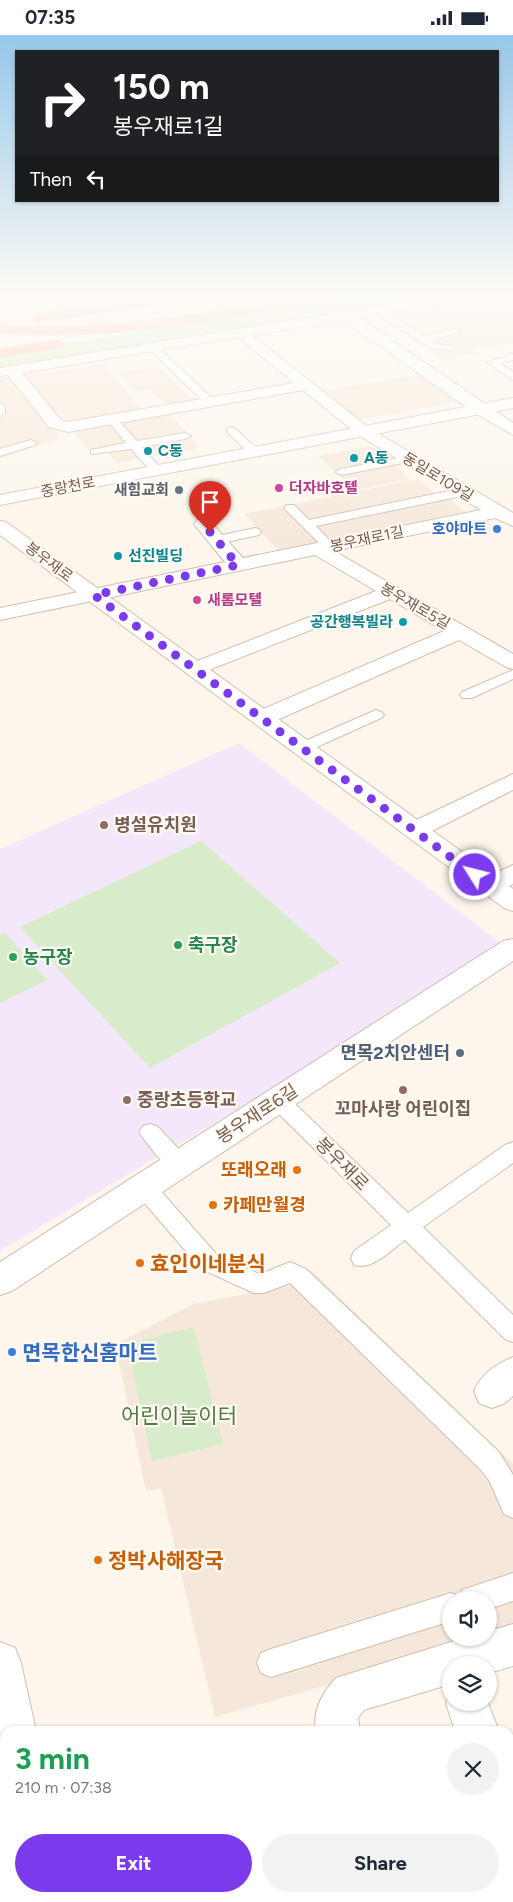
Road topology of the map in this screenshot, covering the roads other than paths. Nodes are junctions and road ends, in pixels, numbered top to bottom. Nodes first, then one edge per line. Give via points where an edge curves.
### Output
1 (16, 382) edge
2 (189, 382) edge
3 (302, 382) edge
4 (441, 382) edge
5 (306, 385) junction
6 (210, 402) junction
7 (513, 403) edge
8 (0, 406) edge
9 (479, 409) junction
10 (0, 413) edge
11 (112, 420) junction
12 (231, 430) dead end
13 (513, 430) edge
14 (364, 431) junction
15 (185, 436) dead end
16 (6, 441) dead end
17 (32, 443) dead end
18 (134, 445) junction
19 (18, 447) junction
20 (95, 452) dead end
21 (0, 453) edge
22 (254, 453) junction
23 (410, 459) junction
24 (157, 471) junction
25 (341, 472) dead end
26 (463, 492) junction
27 (0, 500) edge
28 (290, 508) dead end
29 (496, 512) junction
30 (513, 521) edge
31 (203, 524) dead end
32 (307, 524) junction
33 (0, 526) edge
34 (255, 532) dead end
35 (217, 540) junction
36 (324, 548) junction
37 (238, 565) junction
38 (391, 592) junction
39 (94, 595) junction
40 (0, 614) edge
41 (459, 631) junction
42 (513, 663) edge
43 (194, 669) junction
44 (513, 674) edge
45 (467, 695) dead end
46 (376, 715) dead end
47 (262, 719) junction
48 (302, 748) junction
49 (513, 781) edge
50 (415, 830) junction
51 (513, 873) edge
52 (490, 886) junction
53 (513, 902) edge
54 (513, 948) edge
55 (278, 1100) junction
56 (150, 1132) dead end
57 (513, 1151) edge
58 (179, 1165) junction
59 (144, 1187) junction
60 (406, 1227) junction
61 (362, 1257) dead end
62 (0, 1280) edge
63 (513, 1331) edge
64 (513, 1505) edge
65 (513, 1587) edge
66 (497, 1592) edge
67 (442, 1610) edge
68 (513, 1645) edge
69 (479, 1656) edge
70 (0, 1663) edge
71 (272, 1663) dead end
72 (442, 1667) edge
73 (470, 1711) edge
74 (13, 1726) edge
75 (337, 1726) edge
76 (475, 1726) edge

1 - 11 street via 56,424 68,427
2 - 6 lane
3 - 5 street, 동일로109길
4 - 9 street
5 - 6 street
5 - 14 street, 동일로109길
6 - 11 street
7 - 9 street, 중랑천로
8 - 10 lane
9 - 13 street
9 - 14 street, 중랑천로
11 - 18 lane
12 - 22 lane
14 - 22 street, 중랑천로
14 - 23 street, 동일로109길
15 - 18 lane
16 - 19 lane
17 - 19 lane
18 - 20 lane
18 - 24 lane
19 - 21 lane
22 - 24 street, 중랑천로
23 - 25 lane
23 - 26 street, 동일로109길
24 - 27 street, 중랑천로
26 - 29 street, 동일로109길
26 - 32 lane
28 - 32 lane
29 - 30 street, 동일로109길
29 - 36 street, 봉우재로1길
31 - 35 street
32 - 36 lane
33 - 39 street, 봉우재로
34 - 35 lane
35 - 37 street
36 - 37 street, 봉우재로1길
36 - 38 street, 봉우재로5길
37 - 39 street, 봉우재로1길
38 - 41 street, 봉우재로5길
38 - 43 street
39 - 40 street, 봉우재로1길
39 - 43 street, 봉우재로
41 - 42 street, 봉우재로5길
41 - 47 street
43 - 47 street, 봉우재로
44 - 45 lane
46 - 48 lane
47 - 48 street, 봉우재로
48 - 50 street, 봉우재로
49 - 50 street
50 - 52 street, 봉우재로
51 - 52 street
52 - 53 street, 봉우재로
54 - 55 street, 봉우재로6길
55 - 58 street, 봉우재로6길
55 - 60 lane, 봉우재로
56 - 58 lane
57 - 60 lane
58 - 59 street, 봉우재로6길
59 - 62 street, 봉우재로6길
59 - 64 lane via 209,1262 254,1283 264,1283 290,1272 298,1276 490,1461
60 - 61 lane
60 - 63 lane, 봉우재로
65 - 66 lane
67 - 71 lane
68 - 69 street
70 - 74 street
72 - 75 street via 351,1693 340,1705 335,1720
73 - 76 street

